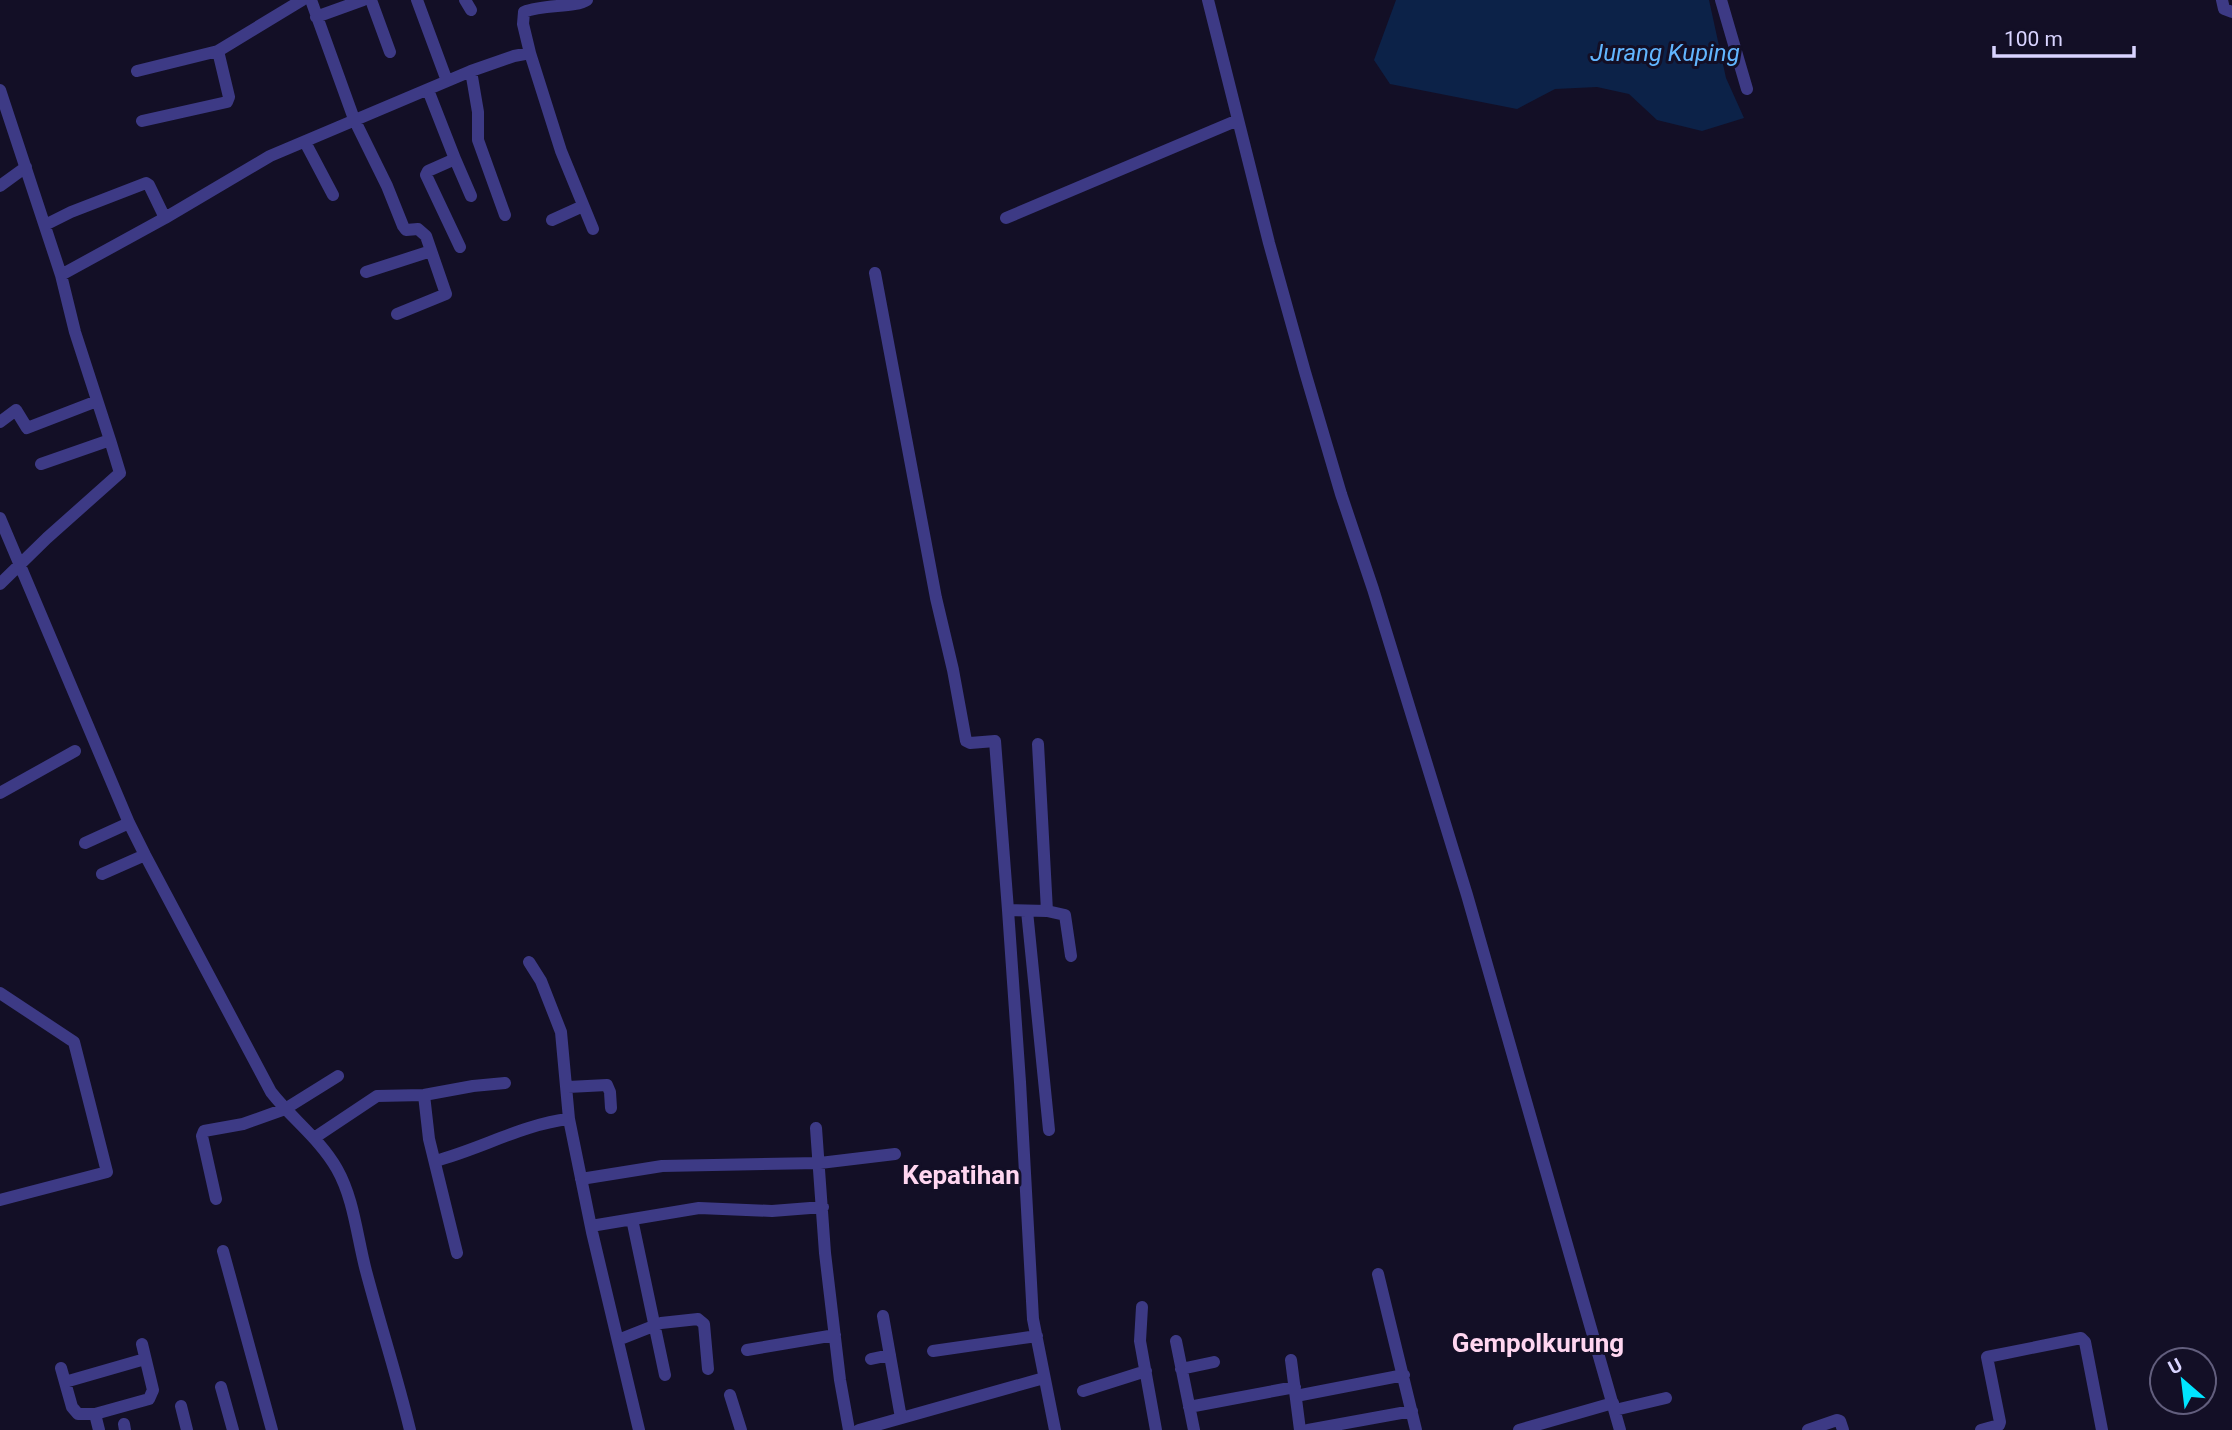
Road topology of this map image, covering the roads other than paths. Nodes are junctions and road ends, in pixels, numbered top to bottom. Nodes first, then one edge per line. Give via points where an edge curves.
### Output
1 (302, 0) edge
2 (311, 0) edge
3 (363, 0) edge
4 (371, 0) edge
5 (416, 0) edge
6 (587, 0) edge
7 (1208, 0) edge
8 (1721, 0) edge
9 (2222, 0) edge
10 (549, 2) edge
11 (2232, 12) edge
12 (316, 17) junction
13 (218, 51) junction
14 (390, 52) dead end
15 (530, 53) junction
16 (137, 71) dead end
17 (471, 71) junction
18 (447, 81) junction
19 (1747, 89) dead end
20 (0, 90) edge
21 (428, 90) junction
22 (354, 119) junction
23 (1238, 120) junction
24 (142, 121) dead end
25 (305, 142) junction
26 (455, 159) junction
27 (26, 167) junction
28 (0, 186) edge
29 (333, 195) dead end
30 (471, 195) dead end
31 (583, 206) junction
32 (505, 215) dead end
33 (165, 218) junction
34 (1006, 218) dead end
35 (552, 220) dead end
36 (45, 225) junction
37 (593, 229) dead end
38 (460, 247) dead end
39 (431, 251) junction
40 (366, 272) dead end
41 (875, 273) dead end
42 (61, 275) junction
43 (397, 314) dead end
44 (97, 401) junction
45 (0, 422) edge
46 (110, 440) junction
47 (41, 464) dead end
48 (0, 518) edge
49 (21, 569) junction
50 (0, 584) edge
51 (1038, 744) dead end
52 (75, 751) dead end
53 (0, 793) edge
54 (129, 823) junction
55 (85, 843) dead end
56 (145, 855) junction
57 (102, 874) dead end
58 (1008, 911) junction
59 (1027, 911) junction
60 (1047, 911) junction
61 (1071, 956) dead end
62 (530, 962) dead end
63 (0, 993) edge
64 (338, 1076) dead end
65 (1042, 1081) junction
66 (1020, 1082) junction
67 (505, 1083) dead end
68 (568, 1087) junction
69 (424, 1095) junction
70 (611, 1108) dead end
71 (285, 1110) junction
72 (569, 1119) junction
73 (816, 1128) dead end
74 (1049, 1130) dead end
75 (314, 1138) junction
76 (895, 1154) dead end
77 (435, 1161) junction
78 (820, 1163) junction
79 (582, 1179) junction
80 (216, 1199) dead end
81 (0, 1200) edge
82 (823, 1207) junction
83 (632, 1219) junction
84 (591, 1226) junction
85 (223, 1251) dead end
86 (457, 1253) dead end
87 (1378, 1274) dead end
88 (1142, 1307) dead end
89 (883, 1316) dead end
90 (654, 1326) junction
91 (835, 1335) junction
92 (1037, 1336) junction
93 (618, 1340) junction
94 (1176, 1341) dead end
95 (142, 1344) dead end
96 (747, 1350) dead end
97 (933, 1351) dead end
98 (890, 1355) junction
99 (145, 1359) junction
100 (870, 1359) dead end
101 (1291, 1360) dead end
102 (1214, 1362) dead end
103 (61, 1367) dead end
104 (708, 1369) dead end
105 (1181, 1369) junction
106 (1146, 1371) junction
107 (665, 1375) dead end
108 (1404, 1375) junction
109 (1044, 1378) junction
110 (65, 1382) junction
111 (221, 1387) dead end
112 (1083, 1391) dead end
113 (1295, 1391) junction
114 (730, 1395) dead end
115 (1665, 1398) dead end
116 (181, 1406) dead end
117 (1614, 1407) junction
118 (1189, 1408) junction
119 (1412, 1411) junction
120 (94, 1414) junction
121 (901, 1418) junction
122 (99, 1430) edge
123 (187, 1430) edge
124 (233, 1430) edge
125 (272, 1430) edge
126 (410, 1430) edge
127 (639, 1430) edge
128 (741, 1430) edge
129 (849, 1430) edge
130 (859, 1430) edge
131 (1055, 1430) edge
132 (1156, 1430) edge
133 (1194, 1430) edge
134 (1300, 1430) edge
135 (1308, 1430) edge
136 (1416, 1430) edge
137 (1520, 1430) edge
138 (1620, 1430) edge
139 (1808, 1430) edge
140 (1843, 1430) edge
141 (1981, 1430) edge
142 (2102, 1430) edge

1 - 13 street
2 - 12 street
3 - 12 street
4 - 14 street
5 - 18 street
6 - 10 street via 582,4
7 - 23 street
8 - 19 street
9 - 11 street via 2224,9
10 - 15 street via 523,14
12 - 22 street
13 - 16 street
13 - 24 street via 227,102
15 - 17 street
15 - 31 street
17 - 18 street
17 - 32 street via 478,140
18 - 21 street
20 - 27 street
21 - 22 street
21 - 26 street
22 - 25 street
22 - 39 street via 404,228 422,232
23 - 34 street
23 - 117 street via 1320,421 1467,895
25 - 29 street
25 - 33 street via 270,156
26 - 30 street
26 - 38 street via 426,175
27 - 28 street
27 - 36 street
31 - 35 street
31 - 37 street
33 - 36 street via 146,183
33 - 42 street
36 - 42 street
39 - 40 street
39 - 43 street via 446,295
41 - 58 street via 966,741 995,741
42 - 44 street
44 - 45 street via 29,428 15,410
44 - 46 street
46 - 47 street
46 - 49 street via 120,473
48 - 49 street
49 - 50 street
49 - 54 street
51 - 60 street
52 - 53 street
54 - 55 street
54 - 56 street
56 - 57 street
56 - 71 street via 265,1082
58 - 59 street
58 - 66 street
59 - 60 street
59 - 65 street
60 - 61 street via 1065,915
62 - 68 street via 560,1026
63 - 81 street via 74,1042 107,1172
64 - 71 street
65 - 66 street
65 - 74 street
66 - 92 street
67 - 69 street
68 - 70 street via 607,1085
68 - 72 street
69 - 75 street via 377,1096
69 - 77 street
71 - 75 street
71 - 80 street via 204,1131
72 - 77 street via 536,1125
72 - 79 street
73 - 78 street
75 - 126 street via 343,1183
76 - 78 street
77 - 86 street
78 - 79 street via 684,1164
78 - 82 street
79 - 84 street
82 - 83 street via 772,1211 699,1208
82 - 91 street
83 - 84 street
83 - 90 street
84 - 93 street
85 - 125 street
87 - 108 street
88 - 106 street via 1140,1341
89 - 98 street
90 - 93 street
90 - 104 street via 701,1320
90 - 107 street
91 - 96 street
91 - 129 street
92 - 97 street
92 - 109 street
93 - 127 street
94 - 105 street
95 - 99 street
98 - 100 street
98 - 121 street
99 - 110 street
99 - 120 street via 153,1390 149,1399
101 - 113 street
102 - 105 street
103 - 110 street
105 - 118 street
106 - 112 street
106 - 132 street
108 - 113 street
108 - 119 street
109 - 121 street
109 - 131 street
110 - 120 street via 78,1414
111 - 124 street
113 - 118 street
113 - 134 street
114 - 128 street
115 - 117 street
116 - 123 street
117 - 137 street
117 - 138 street
118 - 133 street
119 - 135 street
119 - 136 street
120 - 122 street
121 - 130 street
139 - 140 street via 1838,1419
141 - 142 street via 2000,1422 1987,1357 2081,1338

